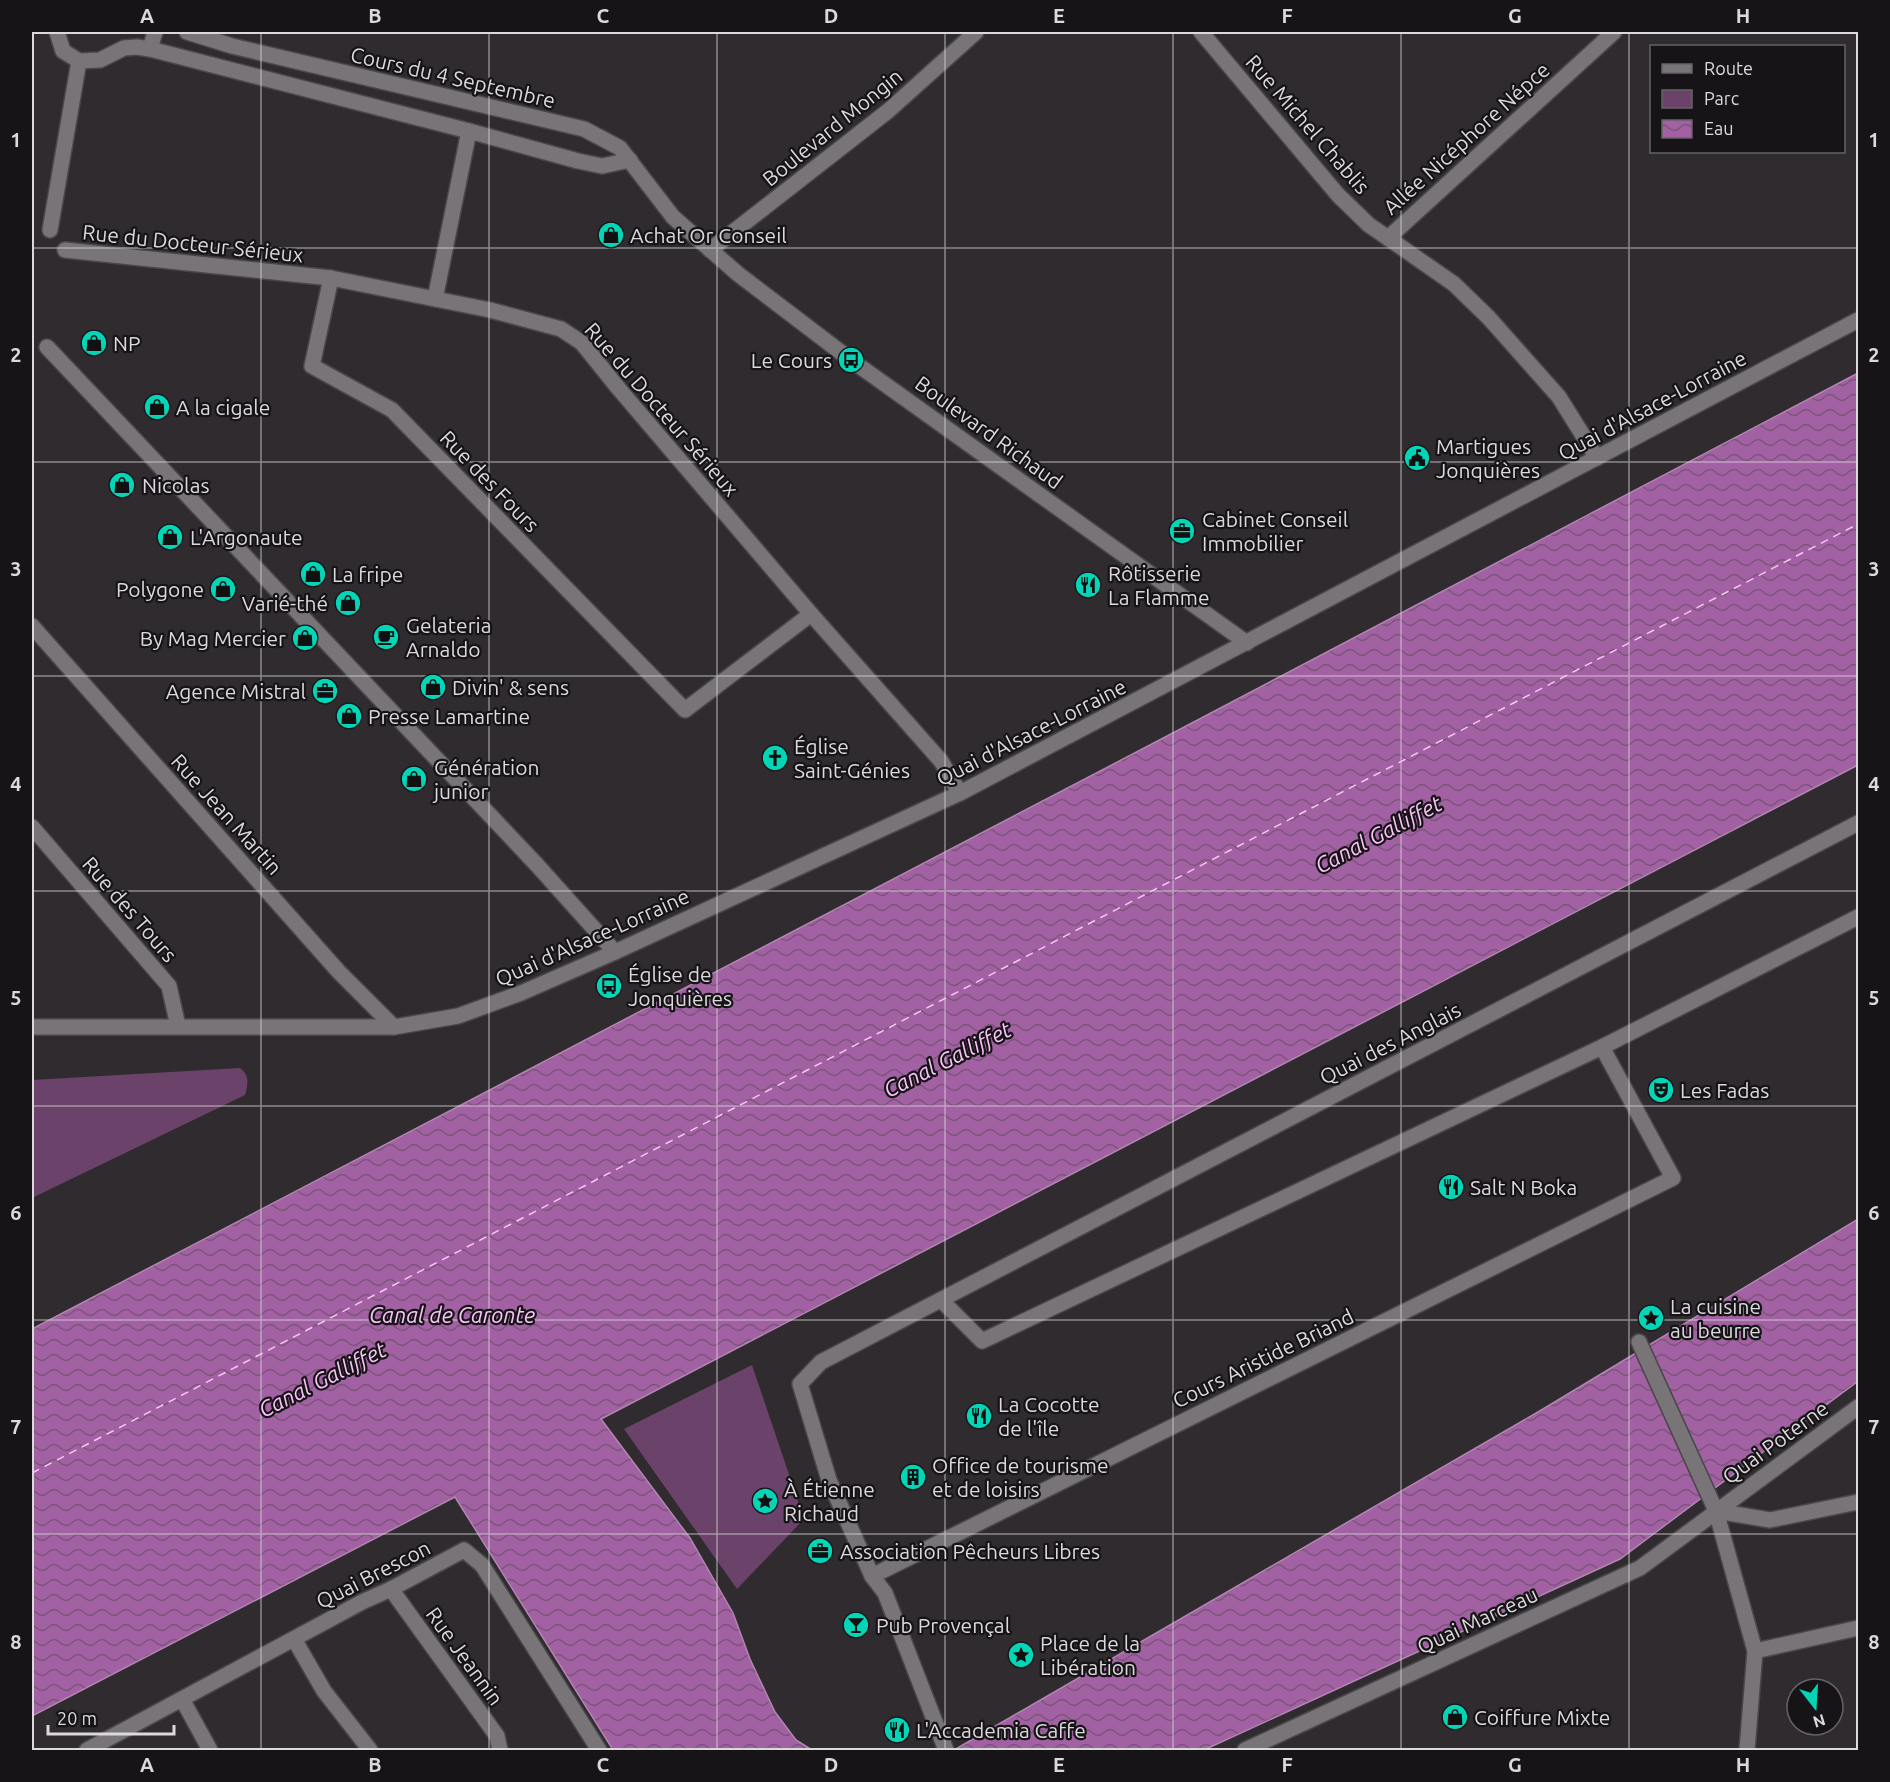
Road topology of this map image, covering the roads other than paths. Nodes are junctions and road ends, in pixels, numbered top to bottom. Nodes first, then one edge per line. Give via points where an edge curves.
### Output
1 (57, 32) edge
2 (155, 32) edge
3 (187, 32) edge
4 (976, 32) edge
5 (1201, 32) edge
6 (1614, 32) edge
7 (150, 49) junction
8 (78, 61) junction
9 (469, 130) junction
10 (630, 160) junction
11 (50, 230) dead end
12 (1388, 238) junction
13 (65, 250) dead end
14 (710, 250) junction
15 (331, 278) junction
16 (435, 299) junction
17 (1858, 320) edge
18 (47, 347) dead end
19 (1597, 458) junction
20 (811, 614) junction
21 (32, 626) edge
22 (1247, 643) junction
23 (960, 793) junction
24 (1858, 823) edge
25 (32, 827) edge
26 (1858, 917) edge
27 (615, 952) junction
28 (178, 1026) junction
29 (32, 1027) edge
30 (394, 1027) junction
31 (1602, 1047) junction
32 (941, 1300) junction
33 (1639, 1342) dead end
34 (1858, 1407) edge
35 (1858, 1502) edge
36 (1716, 1511) junction
37 (872, 1576) junction
38 (391, 1589) junction
39 (1858, 1628) edge
40 (294, 1639) junction
41 (1755, 1651) junction
42 (182, 1700) junction
43 (87, 1750) edge
44 (210, 1750) edge
45 (370, 1750) edge
46 (500, 1750) edge
47 (599, 1750) edge
48 (946, 1750) edge
49 (1245, 1750) edge
50 (1747, 1750) edge

1 - 8 street via 63,51
2 - 7 street
3 - 10 street, Cours du 4 Septembre via 584,129 620,148
4 - 14 street, Boulevard Mongin via 888,111
5 - 12 street, Rue Michel Chablis via 1338,195
6 - 12 street, Allée Nicéphore Népce
7 - 8 street via 124,48 100,60
7 - 9 street
8 - 11 street
9 - 10 street via 602,166
9 - 16 street
10 - 14 street, Cours du 4 Septembre via 674,217
12 - 19 street, Allée Nicéphore Népce via 1454,284 1489,318 1558,397
13 - 15 street, Rue du Docteur Sérieux
14 - 22 street, Boulevard Richaud via 851,360
15 - 16 street, Rue du Docteur Sérieux
15 - 20 street, Rue des Fours via 312,366 392,410 685,710
16 - 20 street, Rue du Docteur Sérieux via 531,319 561,329 582,343
17 - 19 street, Quai d'Alsace-Lorraine
18 - 27 street
19 - 22 street, Quai d'Alsace-Lorraine
20 - 23 street, Rue du Docteur Sérieux via 941,761
21 - 30 street, Rue Jean Martin via 339,972
22 - 23 street, Quai d'Alsace-Lorraine
23 - 27 street, Quai d'Alsace-Lorraine
24 - 32 street, Quai des Anglais
25 - 28 street, Rue des Tours via 169,986
26 - 31 street
27 - 30 street, Quai d'Alsace-Lorraine via 458,1016
28 - 29 street, Quai d'Alsace-Lorraine
28 - 30 street, Quai d'Alsace-Lorraine
31 - 32 street via 982,1341
31 - 37 street, Cours Aristide Briand via 1673,1178
32 - 37 street, Quai des Anglais via 821,1362 800,1384 829,1480
33 - 36 street
34 - 36 street, Quai Poterne
35 - 36 street via 1770,1520
36 - 41 street
36 - 49 street, Quai Marceau via 1640,1568
37 - 48 street, Quai des Anglais via 885,1593
38 - 40 street, Quai Brescon
38 - 46 street, Rue Jeannin via 497,1737
38 - 47 street, Quai Brescon via 464,1550 482,1565
39 - 41 street
40 - 42 street, Quai Brescon
40 - 45 street via 324,1691
41 - 50 street
42 - 43 street, Quai Brescon
42 - 44 street

